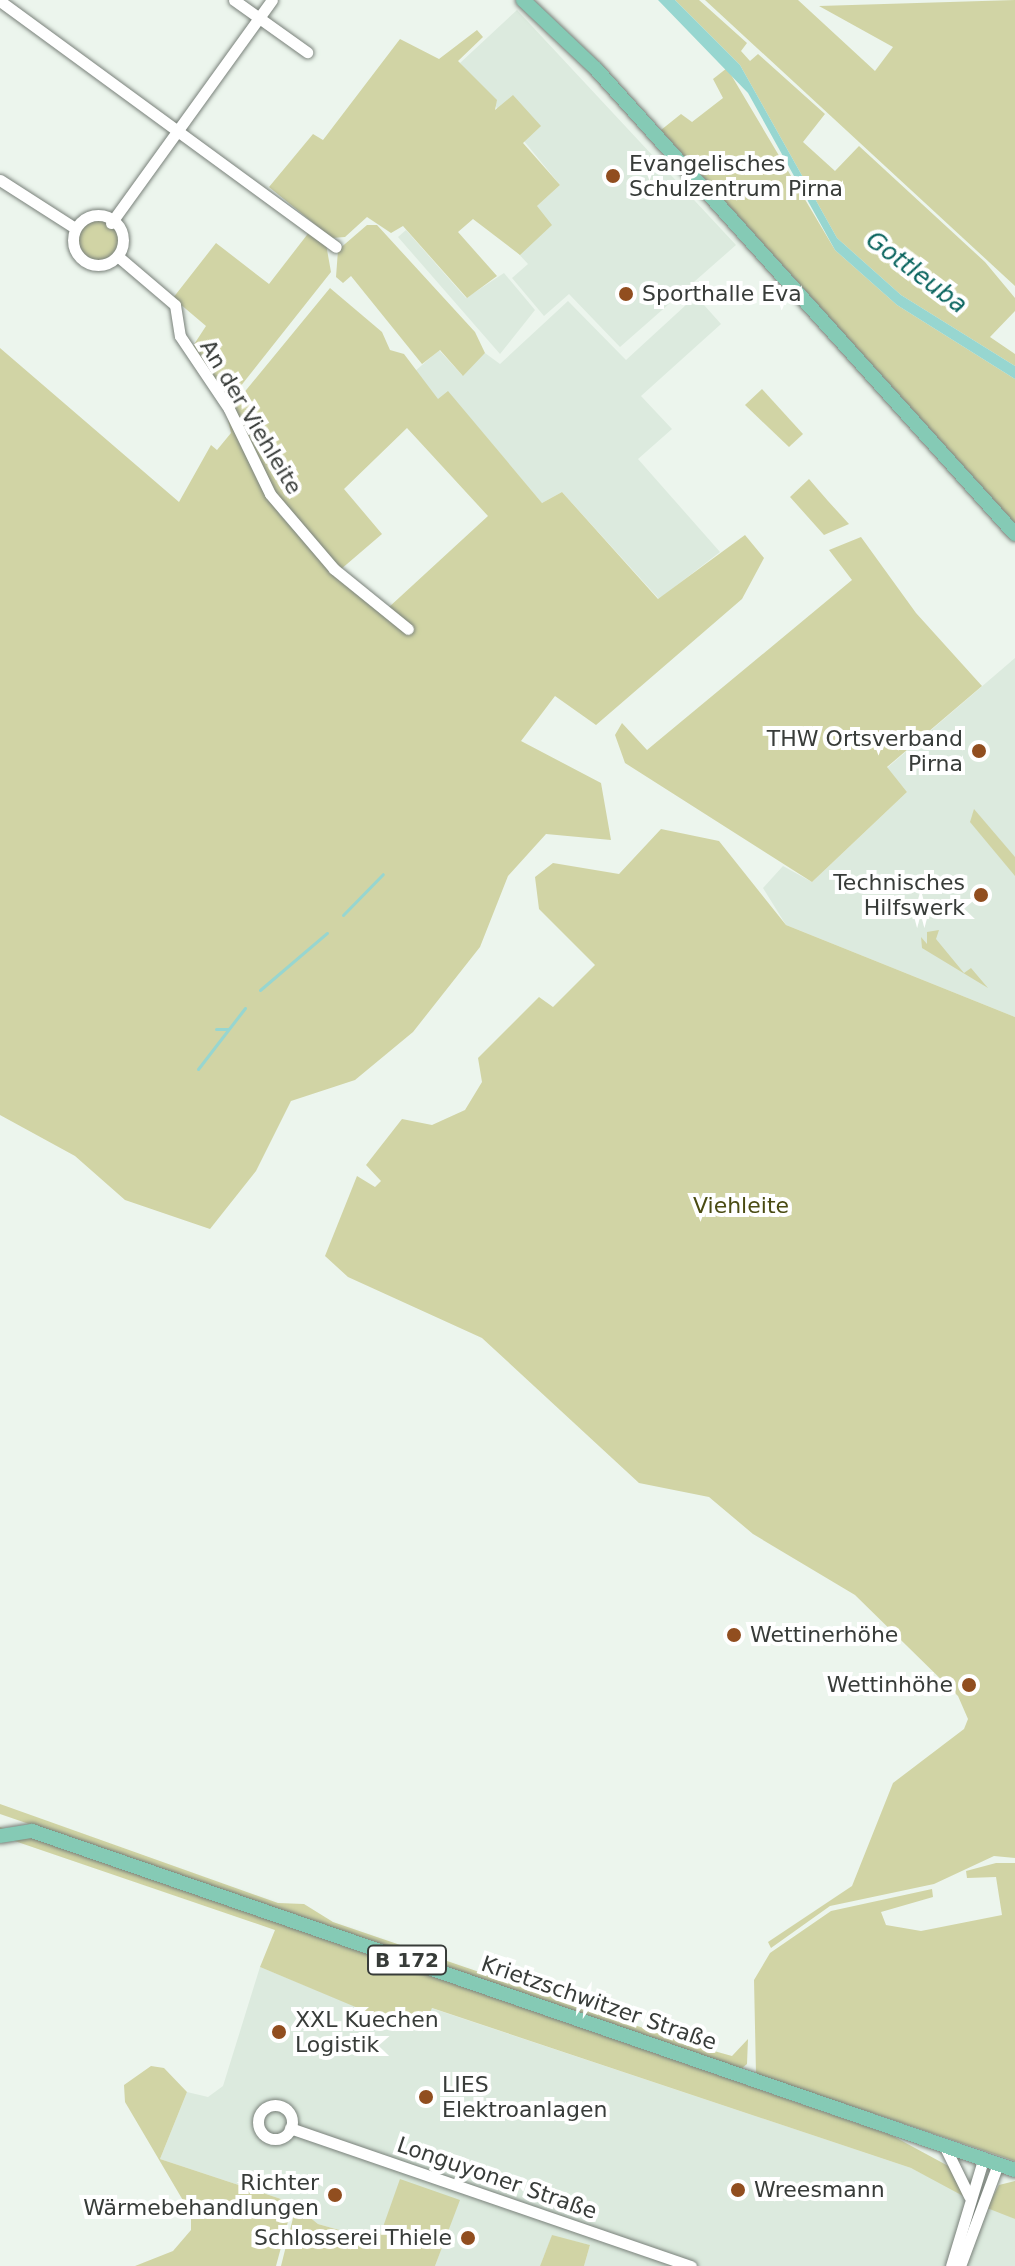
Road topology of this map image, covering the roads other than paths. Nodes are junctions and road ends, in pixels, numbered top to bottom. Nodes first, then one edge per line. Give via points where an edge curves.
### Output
1 (234, 0) edge
2 (272, 0) edge
3 (523, 0) edge
4 (0, 1) edge
5 (259, 19) junction
6 (307, 52) dead end
7 (179, 127) junction
8 (0, 180) edge
9 (111, 223) junction
10 (72, 226) junction
11 (336, 247) dead end
12 (121, 259) junction
13 (1015, 534) edge
14 (408, 629) dead end
15 (0, 1836) edge
16 (290, 2128) dead end
17 (945, 2147) junction
18 (983, 2160) junction
19 (998, 2164) junction
20 (1015, 2170) edge
21 (970, 2204) junction
22 (691, 2266) edge
23 (951, 2266) edge
24 (960, 2266) edge

1 - 5 street
2 - 5 street
3 - 13 main road via 596,69
4 - 7 street
5 - 6 street
5 - 7 street
7 - 9 street
7 - 11 street
8 - 10 street
9 - 10 street via 88,215
9 - 12 street via 123,241
10 - 12 street via 86,257 109,265
12 - 14 street, An der Viehleite via 175,305 180,336 229,409 270,494 334,569
15 - 17 main road, Krietzschwitzer Straße / B 172 via 32,1831
16 - 22 street, Longuyoner Straße
17 - 18 main road, Krietzschwitzer Straße / B 172
17 - 21 street via 964,2175
18 - 19 main road, Krietzschwitzer Straße / B 172
18 - 21 street
19 - 20 main road, Krietzschwitzer Straße / B 172
19 - 24 street
21 - 23 street

